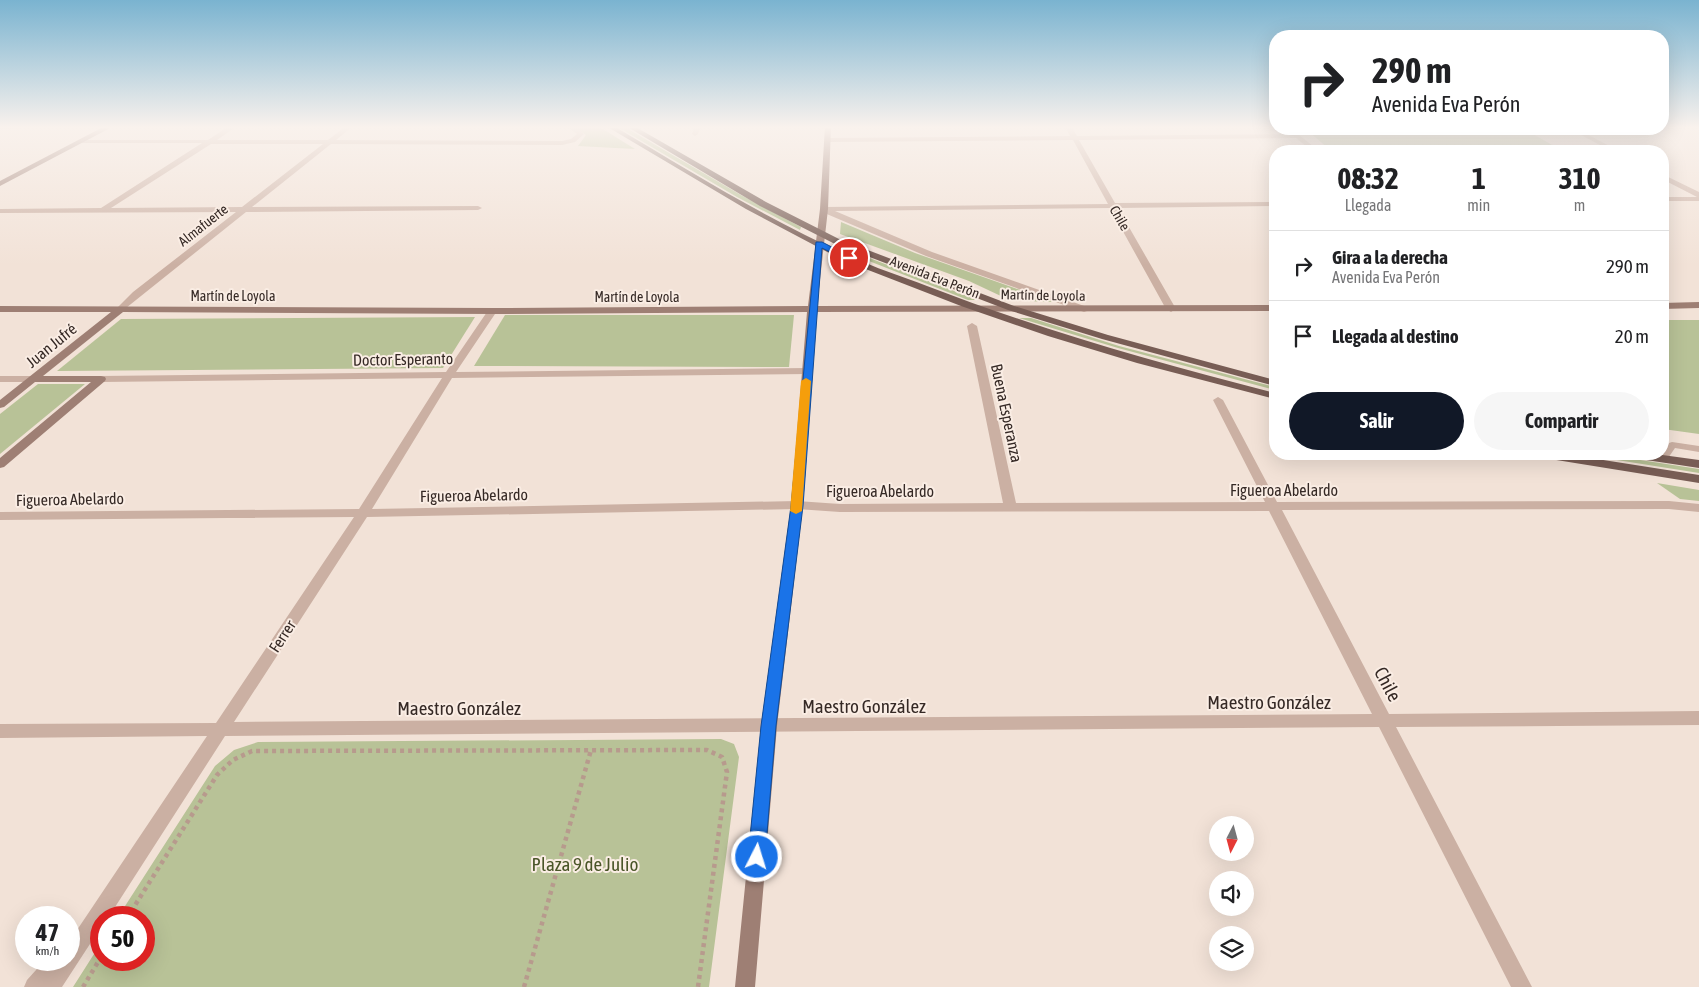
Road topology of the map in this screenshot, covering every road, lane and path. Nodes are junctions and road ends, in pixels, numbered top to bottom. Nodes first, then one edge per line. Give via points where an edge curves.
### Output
1 (23, 172) edge
2 (162, 172) edge
3 (293, 172) edge
4 (688, 172) edge
5 (708, 172) edge
6 (826, 172) edge
7 (1094, 172) edge
8 (1669, 180) edge
9 (0, 184) edge
10 (1699, 195) edge
11 (1669, 199) edge
12 (1699, 199) edge
13 (1269, 204) edge
14 (1113, 206) junction
15 (478, 208) dead end
16 (245, 209) junction
17 (824, 209) junction
18 (103, 210) junction
19 (0, 211) edge
20 (820, 233) junction
21 (819, 244) junction
22 (1699, 305) edge
23 (1669, 306) edge
24 (0, 308) edge
25 (973, 308) junction
26 (1011, 308) junction
27 (1269, 308) edge
28 (121, 309) junction
29 (812, 309) junction
30 (1084, 309) junction
31 (1171, 309) junction
32 (492, 311) junction
33 (972, 326) dead end
34 (807, 371) junction
35 (449, 375) junction
36 (101, 378) junction
37 (0, 379) edge
38 (34, 379) junction
39 (1269, 380) edge
40 (1269, 394) edge
41 (1218, 400) dead end
42 (0, 405) edge
43 (1669, 449) edge
44 (1699, 449) edge
45 (1581, 460) edge
46 (1669, 460) edge
47 (0, 464) edge
48 (1699, 464) edge
49 (1699, 479) edge
50 (797, 506) junction
51 (1272, 506) junction
52 (1010, 507) junction
53 (1699, 508) edge
54 (363, 513) junction
55 (0, 516) edge
56 (1699, 718) edge
57 (1385, 721) junction
58 (768, 726) junction
59 (222, 728) junction
60 (0, 731) edge
61 (591, 750) junction
62 (104, 906) edge
63 (134, 906) edge
64 (90, 927) joint
65 (80, 938) edge
66 (80, 942) edge
67 (49, 971) edge
68 (60, 971) edge
69 (92, 971) edge
70 (34, 987) edge
71 (50, 987) edge
72 (82, 987) edge
73 (524, 987) edge
74 (698, 987) edge
75 (745, 987) edge
76 (1522, 987) edge

1 - 9 street
2 - 18 street
3 - 16 street, Almafuerte
4 - 21 main road, Avenida Eva Perón
5 - 20 main road, Avenida Eva Perón
6 - 17 street
7 - 14 street, Chile
8 - 10 street
11 - 12 street
13 - 14 street
14 - 17 street
14 - 31 street, Chile
15 - 16 street
16 - 18 street
16 - 28 street, Almafuerte
17 - 20 street
17 - 30 street, Avenida Eva Perón via 929,254
18 - 19 street
20 - 21 street
20 - 26 main road, Avenida Eva Perón
21 - 25 main road, Avenida Eva Perón
21 - 29 street
22 - 23 street
24 - 28 street, Martín de Loyola
25 - 26 street, Martín de Loyola
25 - 29 street, Martín de Loyola
25 - 40 main road, Avenida Eva Perón via 1051,334
26 - 30 street, Martín de Loyola
26 - 39 main road, Avenida Eva Perón via 1114,340
27 - 31 street, Martín de Loyola
28 - 32 street, Martín de Loyola
28 - 38 street, Juan Jufré
29 - 32 street, Martín de Loyola
29 - 34 street
30 - 31 street, Martín de Loyola
32 - 35 street, Ferrer
33 - 52 street, Buena Esperanza
34 - 35 street, Doctor Esperanto
34 - 50 street
35 - 36 street, Doctor Esperanto
35 - 54 street, Ferrer
36 - 38 street, Doctor Esperanto
36 - 47 street
37 - 38 street, Doctor Esperanto
38 - 42 street, Juan Jufré
41 - 51 street, Chile
43 - 44 lane via 1672,445
45 - 49 main road
46 - 48 main road
50 - 52 street, Figueroa Abelardo
50 - 54 street, Figueroa Abelardo
50 - 58 street
51 - 52 street, Figueroa Abelardo
51 - 53 street, Figueroa Abelardo via 1669,505
51 - 57 street, Chile
54 - 55 street, Figueroa Abelardo
54 - 59 street, Ferrer
56 - 57 street, Maestro González
57 - 58 street, Maestro González
57 - 76 street, Chile
58 - 59 street, Maestro González
58 - 75 street
59 - 60 street, Maestro González
59 - 62 street, Ferrer
61 - 63 path via 252,751 239,755 216,775
61 - 73 path
61 - 74 path via 707,750 721,754 725,760 727,772
64 - 65 street
64 - 66 street, Ferrer
67 - 70 street
68 - 71 street, Ferrer
69 - 72 path

